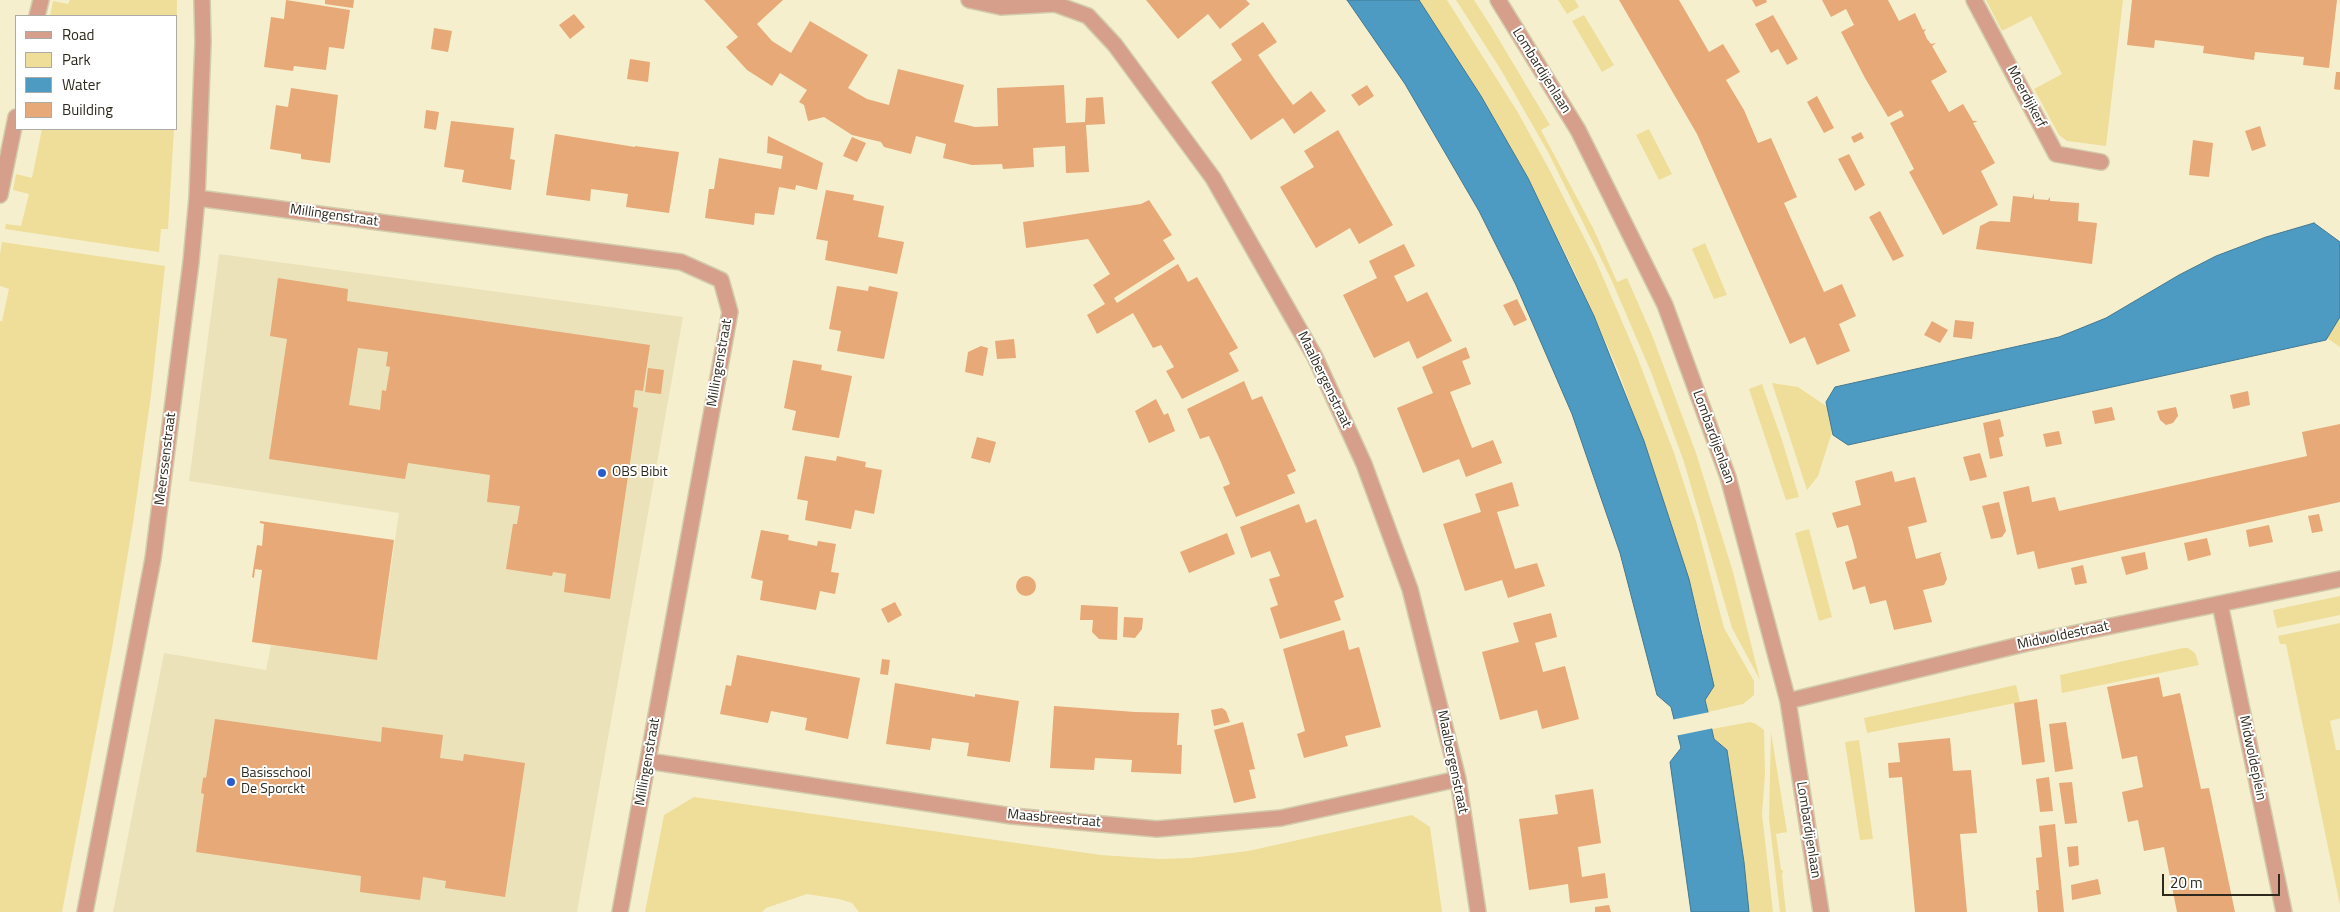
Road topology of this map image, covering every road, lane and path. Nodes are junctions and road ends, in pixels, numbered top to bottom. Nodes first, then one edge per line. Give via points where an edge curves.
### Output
1 (41, 0) edge
2 (202, 0) edge
3 (969, 0) edge
4 (1498, 0) edge
5 (1974, 0) edge
6 (37, 15) edge
7 (15, 122) edge
8 (2102, 162) dead end
9 (0, 195) edge
10 (197, 198) junction
11 (2340, 579) edge
12 (2220, 604) junction
13 (1788, 701) junction
14 (648, 761) junction
15 (1458, 779) junction
16 (85, 912) edge
17 (620, 912) edge
18 (1478, 912) edge
19 (1821, 912) edge
20 (2284, 912) edge

1 - 6 street
2 - 10 street, Meerssenstraat
3 - 15 street, Maalbergenstraat via 1001,7 1055,4 1088,16 1115,45 1213,178 1315,357 1364,464 1410,589
4 - 13 street, Lombardijenlaan via 1578,130 1665,305 1728,477
5 - 8 street, Moerdijkerf via 2056,154
7 - 9 street
10 - 14 street, Millingenstraat via 681,262 722,280 730,312
10 - 16 street, Meerssenstraat via 153,559
11 - 12 street, Midwoldestraat
12 - 13 street, Midwoldestraat via 2028,643
12 - 20 street, Midwoldeplein
13 - 19 street, Lombardijenlaan
14 - 15 street, Maasbreestraat via 1012,816 1157,829 1280,818
14 - 17 street, Millingenstraat
15 - 18 street, Maalbergenstraat

